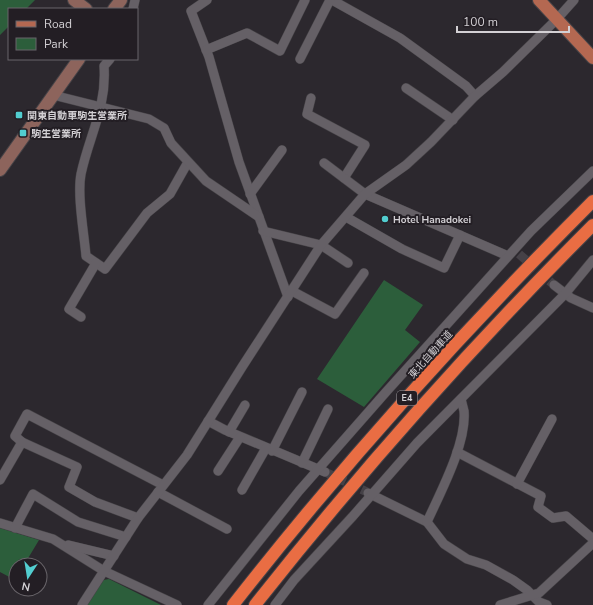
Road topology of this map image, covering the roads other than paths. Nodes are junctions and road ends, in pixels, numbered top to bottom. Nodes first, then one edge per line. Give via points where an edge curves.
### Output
1 (74, 0) edge
2 (121, 0) edge
3 (207, 0) edge
4 (305, 0) edge
5 (331, 0) edge
6 (539, 0) edge
7 (574, 0) edge
8 (85, 8) edge
9 (115, 8) edge
10 (557, 19) junction
11 (206, 50) junction
12 (593, 58) edge
13 (300, 59) dead end
14 (78, 60) edge
15 (109, 60) edge
16 (406, 88) dead end
17 (53, 95) junction
18 (475, 96) junction
19 (311, 98) dead end
20 (101, 108) junction
21 (453, 120) junction
22 (282, 150) dead end
23 (188, 162) junction
24 (324, 163) dead end
25 (0, 170) edge
26 (593, 171) edge
27 (344, 178) junction
28 (250, 194) junction
29 (365, 194) junction
30 (593, 201) edge
31 (259, 217) junction
32 (346, 217) junction
33 (593, 225) edge
34 (263, 231) junction
35 (460, 235) junction
36 (321, 245) junction
37 (514, 253) junction
38 (593, 260) edge
39 (96, 263) junction
40 (348, 263) dead end
41 (364, 273) dead end
42 (554, 285) tunnel mouth
43 (290, 294) junction
44 (565, 294) junction
45 (593, 308) edge
46 (82, 317) dead end
47 (302, 392) dead end
48 (461, 399) junction
49 (245, 405) dead end
50 (328, 409) dead end
51 (552, 419) dead end
52 (208, 421) junction
53 (229, 432) junction
54 (240, 437) junction
55 (22, 442) junction
56 (269, 449) junction
57 (457, 452) junction
58 (302, 463) junction
59 (218, 471) dead end
60 (322, 471) junction
61 (0, 480) edge
62 (517, 484) junction
63 (161, 489) junction
64 (242, 490) dead end
65 (370, 493) junction
66 (138, 518) junction
67 (427, 522) junction
68 (0, 523) edge
69 (15, 528) junction
70 (227, 529) dead end
71 (126, 538) junction
72 (593, 539) edge
73 (593, 543) edge
74 (60, 544) junction
75 (114, 556) junction
76 (104, 571) junction
77 (532, 596) junction
78 (82, 605) edge
79 (177, 605) edge
80 (208, 605) edge
81 (233, 605) edge
82 (255, 605) edge
83 (275, 605) edge
84 (500, 605) edge
85 (547, 605) edge

1 - 8 street
2 - 9 street
3 - 11 street via 191,11
4 - 11 street via 280,51 247,33
5 - 13 street
5 - 18 street via 400,38 466,86
6 - 10 main road
7 - 10 street
10 - 12 main road
10 - 18 street
11 - 28 street
14 - 17 street
15 - 20 street via 104,66
16 - 21 street
17 - 20 street
17 - 25 street
18 - 21 street
19 - 27 street via 307,114 365,145
20 - 23 street via 149,119 164,128 171,143
20 - 39 street via 81,174 80,188 86,256
21 - 29 street via 406,165
22 - 28 street
23 - 31 street via 206,181
23 - 39 street via 170,194 146,213 105,269
24 - 27 street
26 - 37 street via 531,231
27 - 29 street
28 - 31 street
29 - 32 street
29 - 35 street
30 - 81 highway, 東北自動車道 / E4 via 498,298 389,417
31 - 34 street
32 - 35 street via 402,250 444,268
32 - 36 street
33 - 82 highway, E4 via 472,352 344,495
34 - 36 street
34 - 43 street
35 - 37 street
36 - 40 street
36 - 43 street
37 - 60 street
38 - 44 street
39 - 46 street via 69,309
41 - 43 street via 335,314
42 - 44 street
43 - 52 street
44 - 45 street
44 - 48 street
47 - 56 street
48 - 57 street via 464,412
48 - 65 street
49 - 53 street
50 - 58 street
51 - 62 street
52 - 53 street
52 - 63 street via 187,455
53 - 54 street
54 - 56 street
54 - 59 street
55 - 61 street
55 - 63 street via 15,436 27,414
55 - 66 street via 77,468 69,487 95,502
56 - 58 street
56 - 64 street
57 - 62 street
57 - 67 street
58 - 60 street
60 - 80 street via 300,491
62 - 72 street via 541,496 538,507 553,518 566,516
63 - 66 street
63 - 70 street
65 - 67 street
65 - 83 street
66 - 71 street
67 - 77 street via 444,544 467,559 486,565 512,580
68 - 69 street
69 - 71 street via 33,494 78,522
69 - 74 street via 53,539
71 - 75 street
73 - 77 street via 539,593
74 - 75 street
74 - 76 street
75 - 76 street
76 - 78 street
76 - 79 street
77 - 84 street
77 - 85 street

